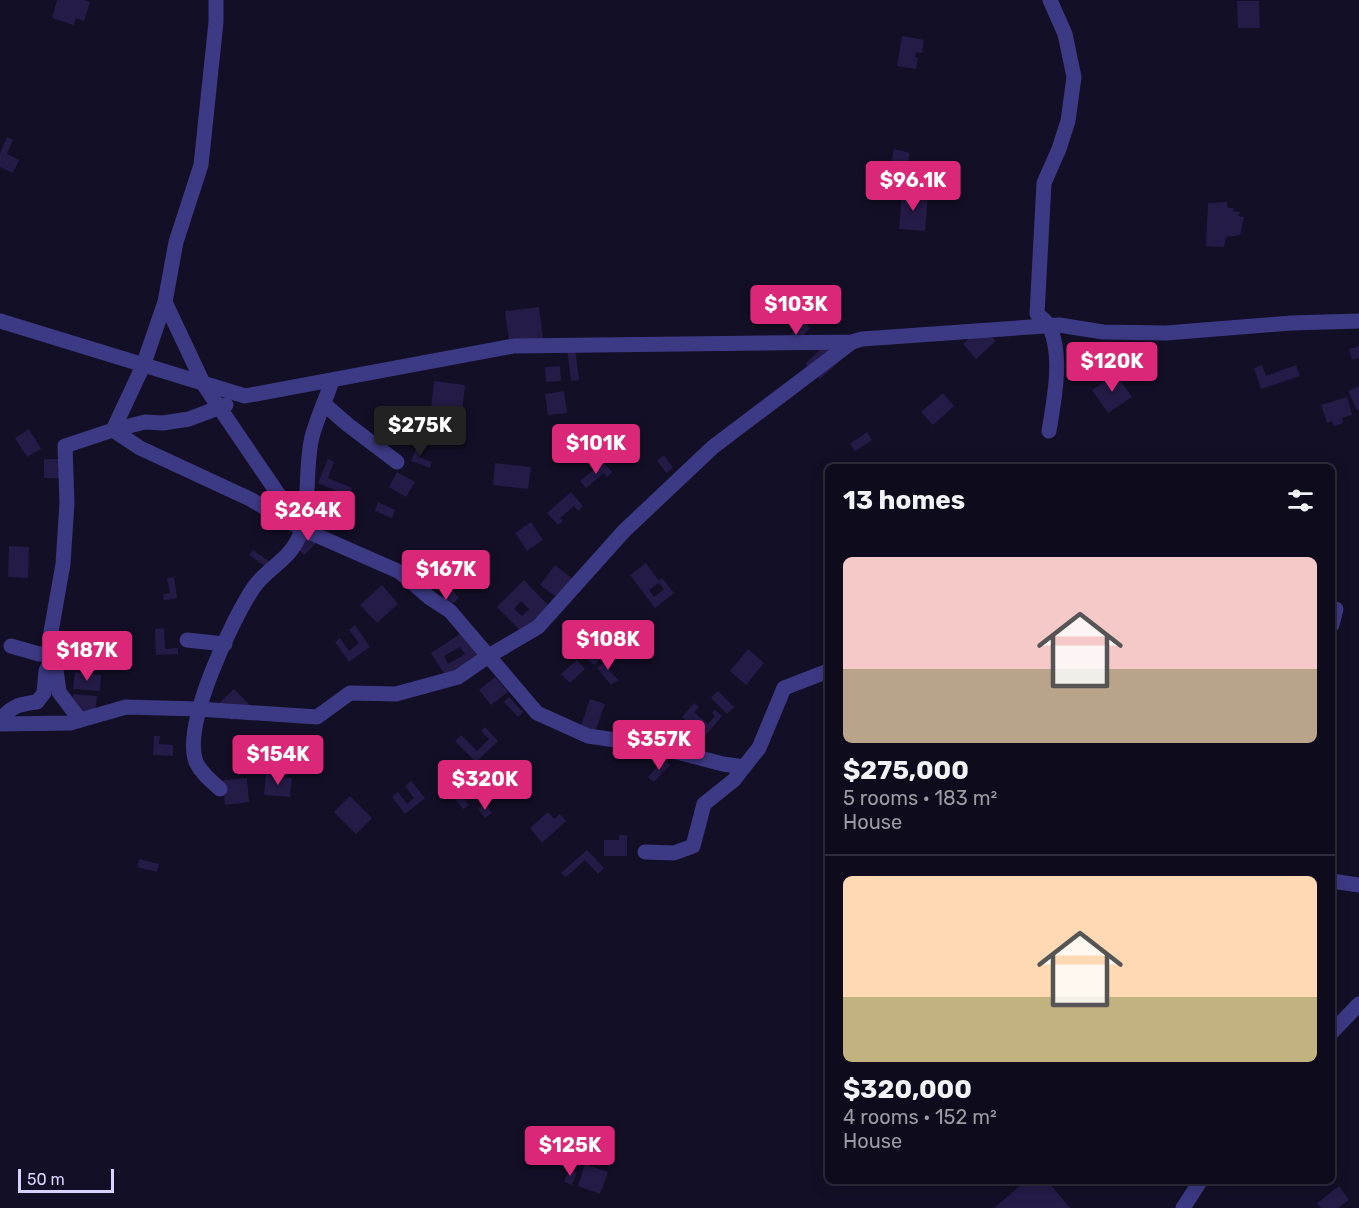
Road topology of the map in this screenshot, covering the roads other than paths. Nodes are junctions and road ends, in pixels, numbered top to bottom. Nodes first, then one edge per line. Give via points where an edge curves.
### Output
1 (216, 0) edge
2 (1050, 0) edge
3 (165, 302) junction
4 (1037, 314) junction
5 (0, 321) edge
6 (1359, 321) edge
7 (1050, 326) junction
8 (1024, 328) junction
9 (852, 342) junction
10 (143, 366) junction
11 (333, 381) junction
12 (204, 385) junction
13 (245, 396) junction
14 (324, 404) junction
15 (219, 408) junction
16 (113, 430) junction
17 (1049, 431) dead end
18 (397, 462) dead end
19 (302, 529) junction
20 (187, 640) dead end
21 (225, 644) junction
22 (12, 646) dead end
23 (54, 653) junction
24 (488, 657) junction
25 (825, 672) edge
26 (198, 709) junction
27 (80, 720) junction
28 (0, 722) edge
29 (744, 767) junction
30 (220, 789) dead end
31 (645, 852) dead end
32 (1335, 881) edge
33 (1359, 885) edge
34 (1359, 1004) edge
35 (1335, 1029) edge
36 (1199, 1184) edge
37 (1184, 1208) edge

1 - 3 street via 201,165 176,242
2 - 4 street via 1065,34 1074,77 1068,121 1044,183
3 - 10 street
3 - 12 street
4 - 7 street
4 - 8 street
5 - 10 street
6 - 7 street via 1166,333
7 - 8 street
7 - 17 street via 1056,350 1056,391
8 - 9 street
9 - 11 street via 514,346
9 - 24 street via 713,447 624,531 538,627
10 - 12 street
10 - 16 street
11 - 13 street
11 - 14 street
12 - 13 street
12 - 15 street
13 - 15 street
14 - 18 street
14 - 19 street via 312,437
15 - 16 street via 189,419 145,422
15 - 19 street
16 - 19 street via 140,448 250,499
16 - 23 street via 65,446 67,503 63,564 51,632
19 - 21 street via 287,557 255,585
19 - 24 street via 400,572 450,611
20 - 21 street
21 - 26 street
22 - 23 street via 39,654
23 - 27 street via 59,692
23 - 28 street via 46,671 44,693 37,702 9,708
24 - 26 street via 458,677 396,694 350,693 317,717
24 - 29 street via 537,713 588,736 650,745
25 - 29 street via 784,688 759,748
26 - 27 street via 126,707
26 - 30 street via 196,761
27 - 28 street
29 - 31 street via 704,804 693,846 674,854
32 - 33 street
34 - 35 street
36 - 37 street

